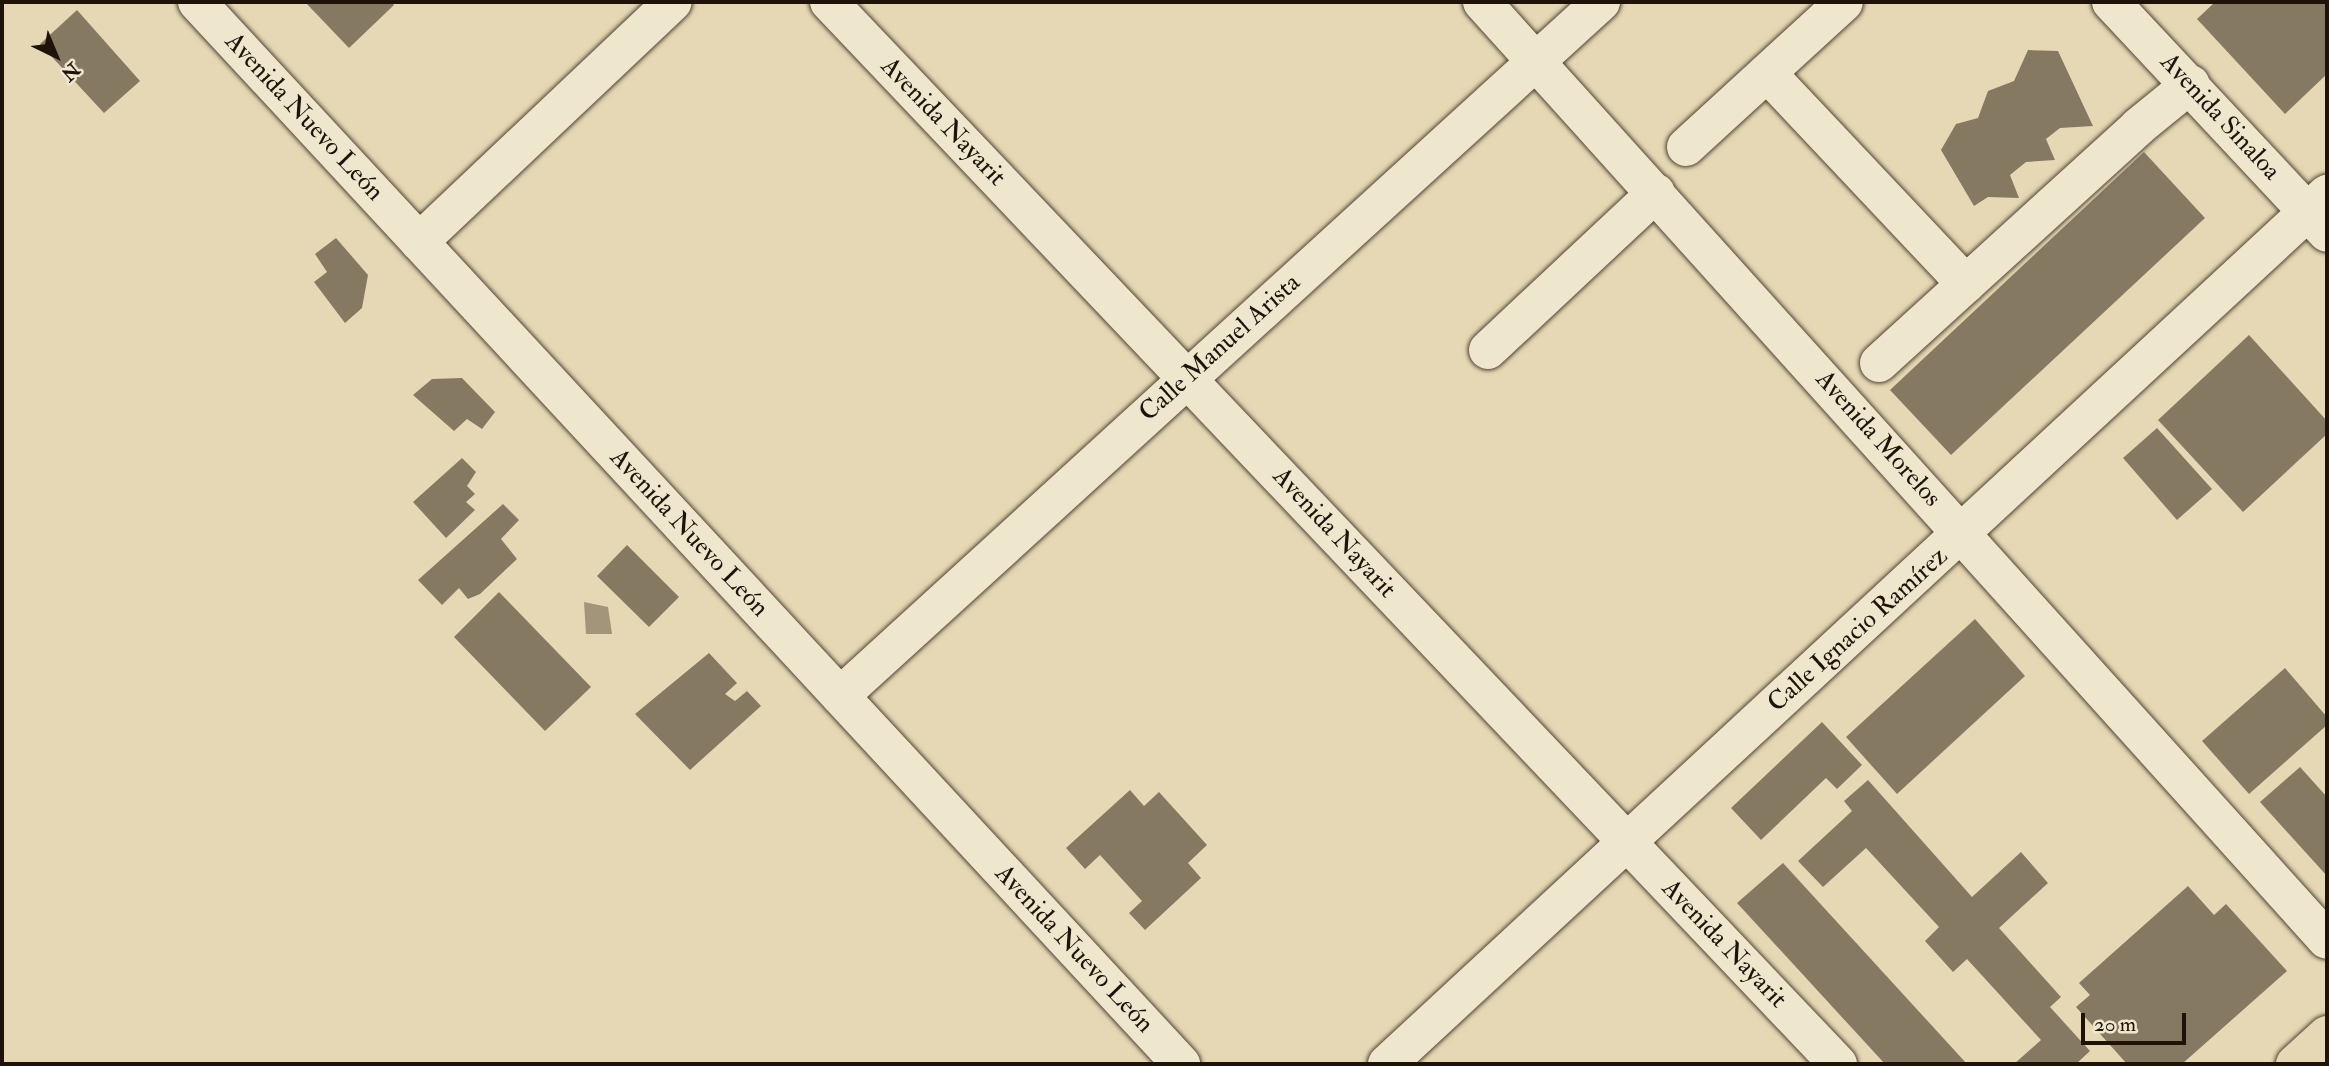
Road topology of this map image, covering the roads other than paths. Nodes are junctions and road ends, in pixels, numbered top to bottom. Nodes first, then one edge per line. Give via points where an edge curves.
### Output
1 (197, 2) edge
2 (673, 2) edge
3 (829, 2) edge
4 (1482, 2) edge
5 (1601, 2) edge
6 (1844, 2) edge
7 (2111, 2) edge
8 (1536, 61) junction
9 (1767, 73) junction
10 (2191, 84) junction
11 (1686, 147) dead end
12 (1656, 193) junction
13 (2321, 213) edge
14 (419, 242) junction
15 (1966, 284) junction
16 (1488, 350) dead end
17 (1879, 363) dead end
18 (1187, 378) junction
19 (1963, 534) junction
20 (840, 696) junction
21 (1627, 842) junction
22 (2327, 940) edge
23 (2327, 1035) edge
24 (1181, 1064) edge
25 (1387, 1064) edge
26 (1838, 1064) edge
27 (2295, 1064) edge

1 - 14 street, Avenida Nuevo León
2 - 14 street
3 - 18 street, Avenida Nayarit
4 - 8 street, Avenida Morelos
5 - 8 street, Calle Manuel Arista
6 - 9 street
7 - 10 street, Avenida Sinaloa
8 - 12 street, Avenida Morelos
8 - 18 street, Calle Manuel Arista
9 - 11 street
9 - 15 street
10 - 13 street, Avenida Sinaloa
10 - 15 street
12 - 16 street
12 - 19 street, Avenida Morelos
13 - 19 street, Calle Ignacio Ramírez
14 - 20 street, Avenida Nuevo León
15 - 17 street
18 - 20 street, Calle Manuel Arista
18 - 21 street, Avenida Nayarit
19 - 21 street, Calle Ignacio Ramírez
19 - 22 street, Avenida Morelos
20 - 24 street, Avenida Nuevo León
21 - 25 street, Calle Ignacio Ramírez
21 - 26 street, Avenida Nayarit
23 - 27 main road

